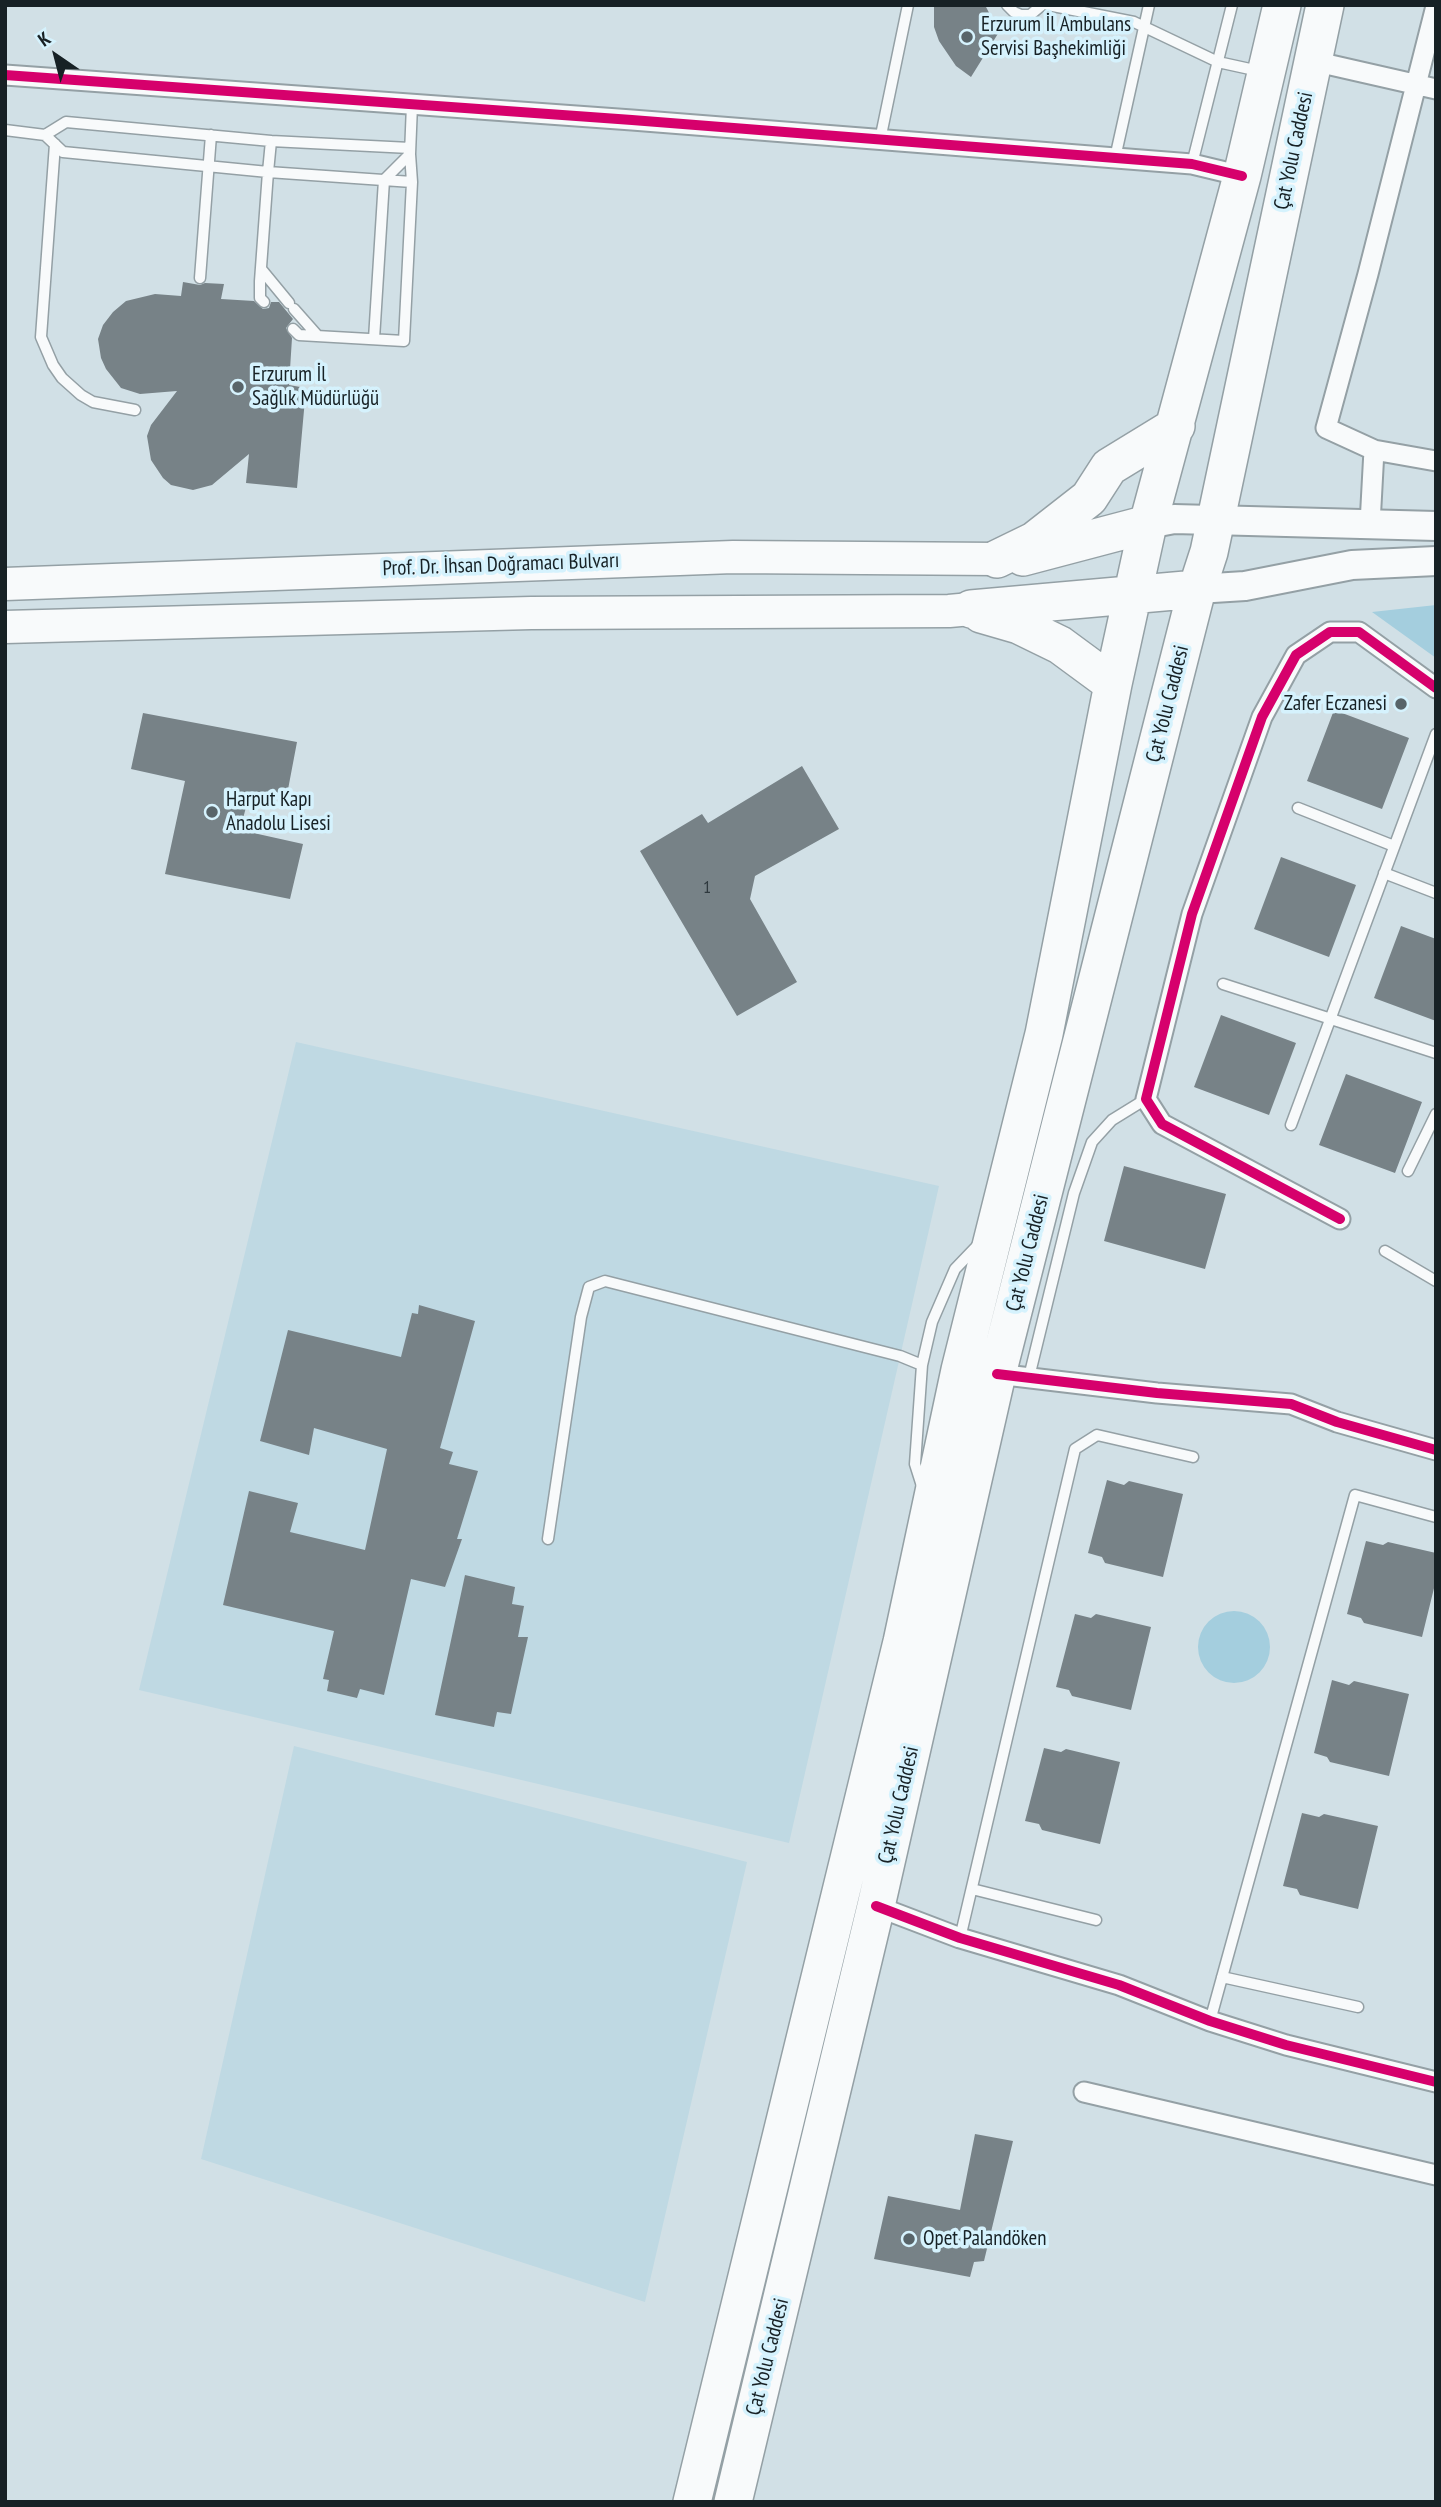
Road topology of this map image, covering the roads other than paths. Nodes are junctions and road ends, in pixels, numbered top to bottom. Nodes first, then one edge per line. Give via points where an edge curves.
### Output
1 (908, 5) edge
2 (1007, 5) edge
3 (1042, 5) edge
4 (1048, 5) edge
5 (1149, 5) edge
6 (1232, 5) edge
7 (1282, 5) edge
8 (1325, 5) edge
9 (1436, 6) edge
10 (1143, 26) junction
11 (1313, 61) junction
12 (1218, 62) junction
13 (1266, 73) junction
14 (5, 75) edge
15 (1415, 84) junction
16 (1436, 89) edge
17 (412, 105) junction
18 (5, 130) edge
19 (45, 135) junction
20 (211, 135) junction
21 (880, 140) junction
22 (271, 141) junction
23 (55, 144) junction
24 (410, 151) junction
25 (1115, 158) junction
26 (1192, 164) junction
27 (209, 166) junction
28 (268, 172) junction
29 (1242, 176) junction
30 (384, 180) junction
31 (412, 182) junction
32 (261, 269) junction
33 (200, 278) dead end
34 (264, 302) dead end
35 (293, 329) dead end
36 (317, 335) junction
37 (374, 339) junction
38 (135, 410) dead end
39 (1176, 426) junction
40 (1374, 450) junction
41 (1436, 461) edge
42 (1215, 520) junction
43 (1147, 524) junction
44 (1370, 524) junction
45 (1436, 526) edge
46 (998, 559) junction
47 (1436, 561) edge
48 (5, 584) edge
49 (1197, 589) junction
50 (1132, 595) junction
51 (971, 609) junction
52 (5, 627) edge
53 (1113, 684) junction
54 (1436, 688) edge
55 (1436, 734) edge
56 (1298, 808) dead end
57 (1394, 846) junction
58 (1384, 873) junction
59 (1436, 892) edge
60 (1223, 984) dead end
61 (1330, 1019) junction
62 (1436, 1053) edge
63 (1146, 1100) junction
64 (1436, 1114) edge
65 (1291, 1125) dead end
66 (1408, 1171) dead end
67 (1340, 1219) dead end
68 (996, 1226) junction
69 (1385, 1251) dead end
70 (1436, 1281) edge
71 (922, 1365) junction
72 (1013, 1375) junction
73 (1436, 1450) edge
74 (1193, 1457) dead end
75 (930, 1512) junction
76 (1436, 1517) edge
77 (548, 1539) dead end
78 (972, 1889) junction
79 (876, 1906) junction
80 (1096, 1920) dead end
81 (960, 1938) junction
82 (1222, 1976) junction
83 (1358, 2007) dead end
84 (1210, 2021) junction
85 (1436, 2082) edge
86 (1084, 2092) dead end
87 (1436, 2175) edge
88 (691, 2502) edge
89 (733, 2502) edge

1 - 21 lane
2 - 3 lane via 1021,15 1030,15
4 - 10 lane
5 - 10 lane
6 - 12 lane
7 - 13 highway, Çat Yolu Caddesi
8 - 11 highway, Çat Yolu Caddesi
9 - 15 street
10 - 12 lane
10 - 25 lane
11 - 15 street
11 - 42 highway, Çat Yolu Caddesi
12 - 13 lane
12 - 26 lane
13 - 29 highway, Çat Yolu Caddesi
14 - 17 street
15 - 16 street
15 - 40 street via 1326,428
17 - 21 street
17 - 24 lane
18 - 19 lane
19 - 20 lane via 66,122
19 - 23 lane
20 - 22 lane
20 - 27 lane
21 - 25 street
22 - 24 lane
22 - 28 lane
23 - 27 lane via 63,152
23 - 38 lane via 41,337 53,365 81,395 93,402
24 - 30 lane
24 - 31 lane
25 - 26 street
26 - 29 street
27 - 28 lane
27 - 33 lane
28 - 30 lane
28 - 32 lane
29 - 39 highway, Çat Yolu Caddesi
30 - 31 lane
30 - 37 lane
31 - 37 lane via 404,341
32 - 34 lane via 260,298
32 - 36 lane
35 - 36 lane
36 - 37 lane
39 - 43 highway, Çat Yolu Caddesi
39 - 46 highway via 1108,467 1089,498 1034,541
40 - 41 street
40 - 44 street
42 - 43 main road
42 - 44 main road
42 - 49 highway, Çat Yolu Caddesi
43 - 46 highway via 1018,559
43 - 50 highway, Çat Yolu Caddesi
44 - 45 main road
46 - 48 main road, Prof. Dr. İhsan Doğramacı Bulvarı via 733,557
47 - 49 main road via 1352,565 1245,586
49 - 50 highway
49 - 72 highway, Çat Yolu Caddesi
50 - 51 highway
50 - 53 highway, Çat Yolu Caddesi
51 - 52 main road via 531,612
51 - 53 highway via 1060,645
53 - 68 highway, Çat Yolu Caddesi via 1044,1034
54 - 63 street via 1359,632 1330,632 1296,655 1262,717 1192,914
55 - 57 lane
56 - 57 lane
57 - 58 lane
58 - 59 lane
58 - 61 lane
60 - 61 lane
61 - 62 lane
61 - 65 lane
63 - 67 street via 1161,1124
63 - 72 lane via 1112,1120 1092,1142
64 - 66 lane
68 - 71 lane via 955,1269 932,1322
68 - 75 highway, Çat Yolu Caddesi
69 - 70 lane
71 - 75 lane via 915,1464
71 - 77 lane via 605,1281 589,1287
72 - 73 street via 1291,1404
72 - 79 highway, Çat Yolu Caddesi
74 - 78 lane via 1097,1435 1075,1449
75 - 88 highway, Çat Yolu Caddesi via 896,1669
76 - 82 lane via 1355,1495
78 - 80 lane
78 - 81 lane
79 - 81 street
79 - 89 highway, Çat Yolu Caddesi
81 - 84 street via 1119,1986
82 - 83 lane
82 - 84 lane
84 - 85 street
86 - 87 street

